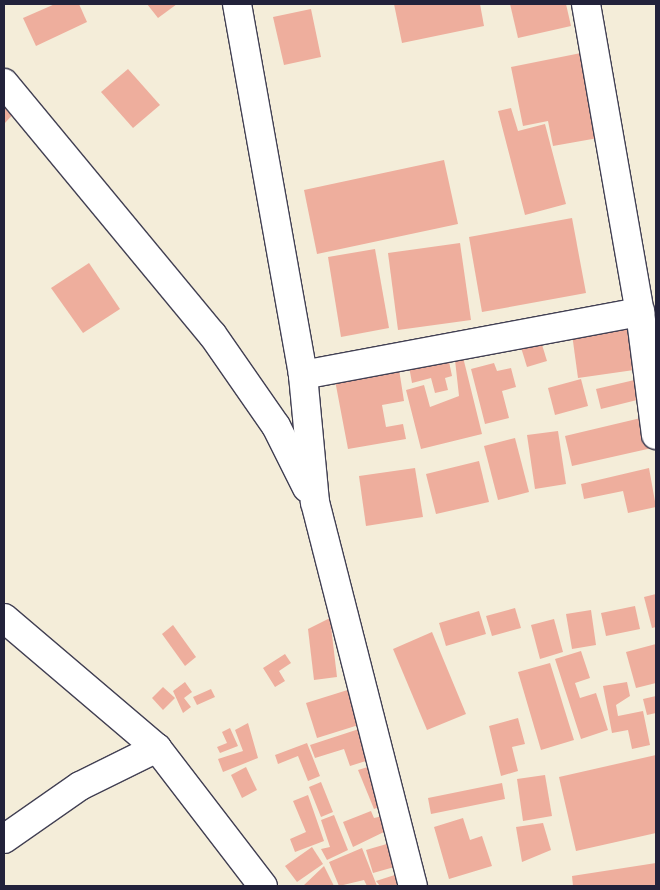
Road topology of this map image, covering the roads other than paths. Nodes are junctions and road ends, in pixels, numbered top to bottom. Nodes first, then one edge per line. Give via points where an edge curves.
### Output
1 (238, 4) edge
2 (586, 4) edge
3 (4, 83) edge
4 (640, 312) junction
5 (303, 375) junction
6 (656, 435) edge
7 (315, 502) junction
8 (9, 630) edge
9 (157, 748) junction
10 (4, 838) edge
11 (263, 886) edge
12 (413, 886) edge

1 - 5 street
2 - 4 street
3 - 7 street via 212,334 276,426
4 - 5 street
4 - 6 street
5 - 7 street
7 - 12 street
8 - 9 street
9 - 10 street via 80,786
9 - 11 street

